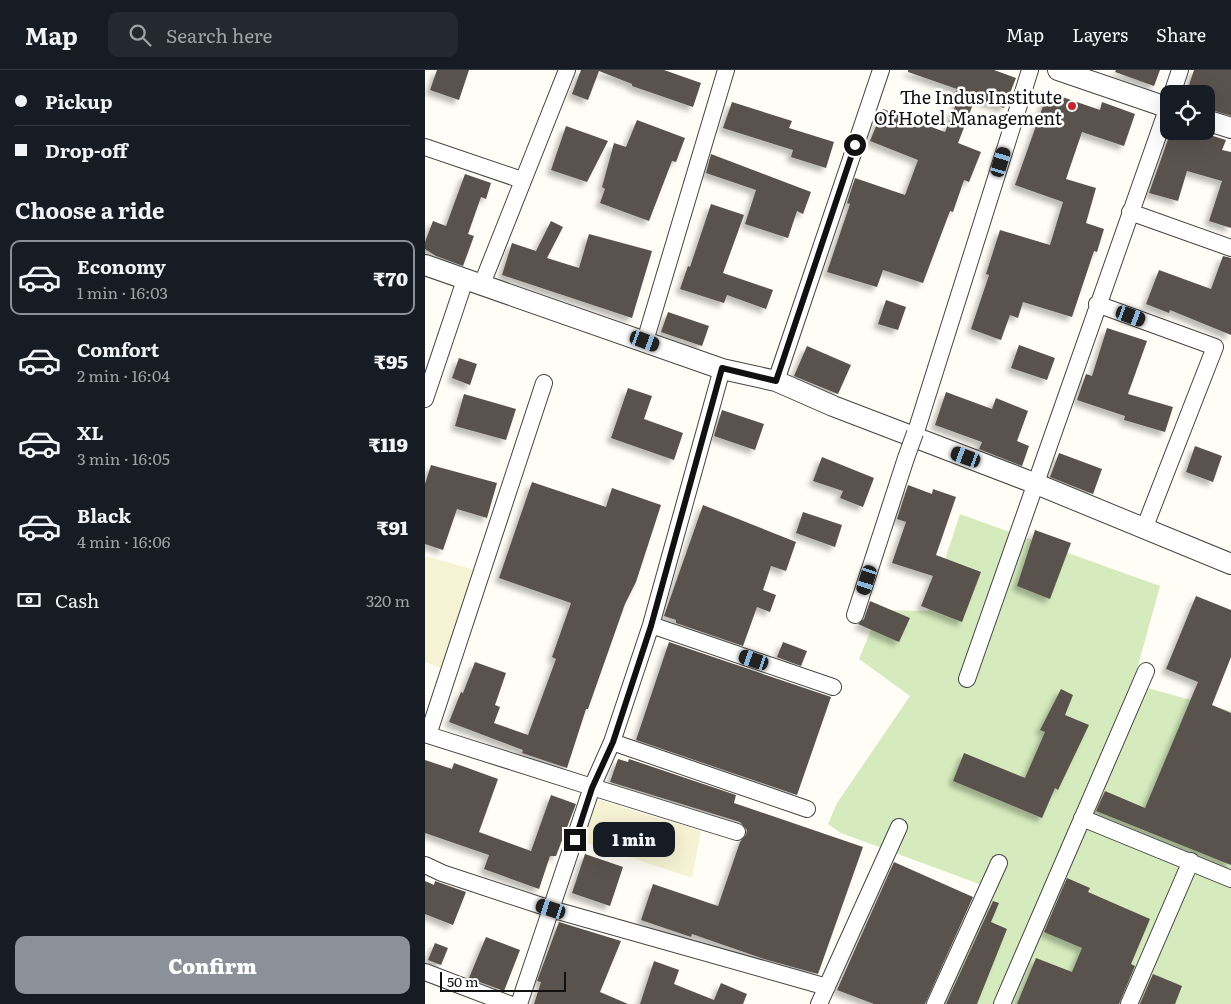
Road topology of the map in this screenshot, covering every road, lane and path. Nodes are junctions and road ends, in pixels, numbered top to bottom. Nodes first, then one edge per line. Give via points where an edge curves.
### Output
1 (567, 70) edge
2 (726, 70) edge
3 (881, 70) edge
4 (1030, 70) edge
5 (1057, 70) edge
6 (1180, 70) edge
7 (1175, 85) edge
8 (1160, 100) edge
9 (1215, 123) edge
10 (1160, 128) edge
11 (1231, 128) edge
12 (425, 147) edge
13 (522, 180) junction
14 (1130, 212) junction
15 (1231, 248) edge
16 (425, 266) edge
17 (473, 282) junction
18 (1097, 304) junction
19 (645, 341) junction
20 (721, 374) junction
21 (776, 381) junction
22 (544, 382) dead end
23 (425, 399) edge
24 (914, 436) junction
25 (1033, 487) junction
26 (1144, 529) junction
27 (1231, 564) edge
28 (855, 615) dead end
29 (651, 626) junction
30 (1146, 671) dead end
31 (967, 679) dead end
32 (833, 687) dead end
33 (426, 735) edge
34 (613, 742) junction
35 (592, 788) junction
36 (807, 809) dead end
37 (1082, 818) junction
38 (899, 827) dead end
39 (737, 832) dead end
40 (1191, 861) junction
41 (999, 863) dead end
42 (425, 865) edge
43 (1231, 879) edge
44 (551, 909) junction
45 (425, 972) edge
46 (827, 987) junction
47 (509, 1004) edge
48 (519, 1004) edge
49 (819, 1004) edge
50 (935, 1004) edge
51 (1002, 1004) edge
52 (1129, 1004) edge

1 - 13 street
2 - 19 street
3 - 21 street
4 - 24 street
5 - 8 street
6 - 7 street
9 - 11 street
10 - 14 street
12 - 13 street
13 - 17 street
14 - 15 street
14 - 18 street
16 - 17 street
17 - 19 street
17 - 23 street
18 - 25 street
18 - 26 street via 1215,347
19 - 20 street
20 - 21 street
20 - 29 street
21 - 24 street
22 - 33 street
24 - 25 street
24 - 28 street, bridge
25 - 26 street
25 - 31 street
26 - 27 street
29 - 32 street
29 - 34 street
30 - 37 street
33 - 35 street
34 - 35 street
34 - 36 street
35 - 39 street
35 - 44 street
37 - 40 street
37 - 51 street
38 - 46 street
40 - 43 street
40 - 52 street
41 - 50 street
42 - 44 street
44 - 46 street
44 - 48 street
45 - 47 street
46 - 49 street

